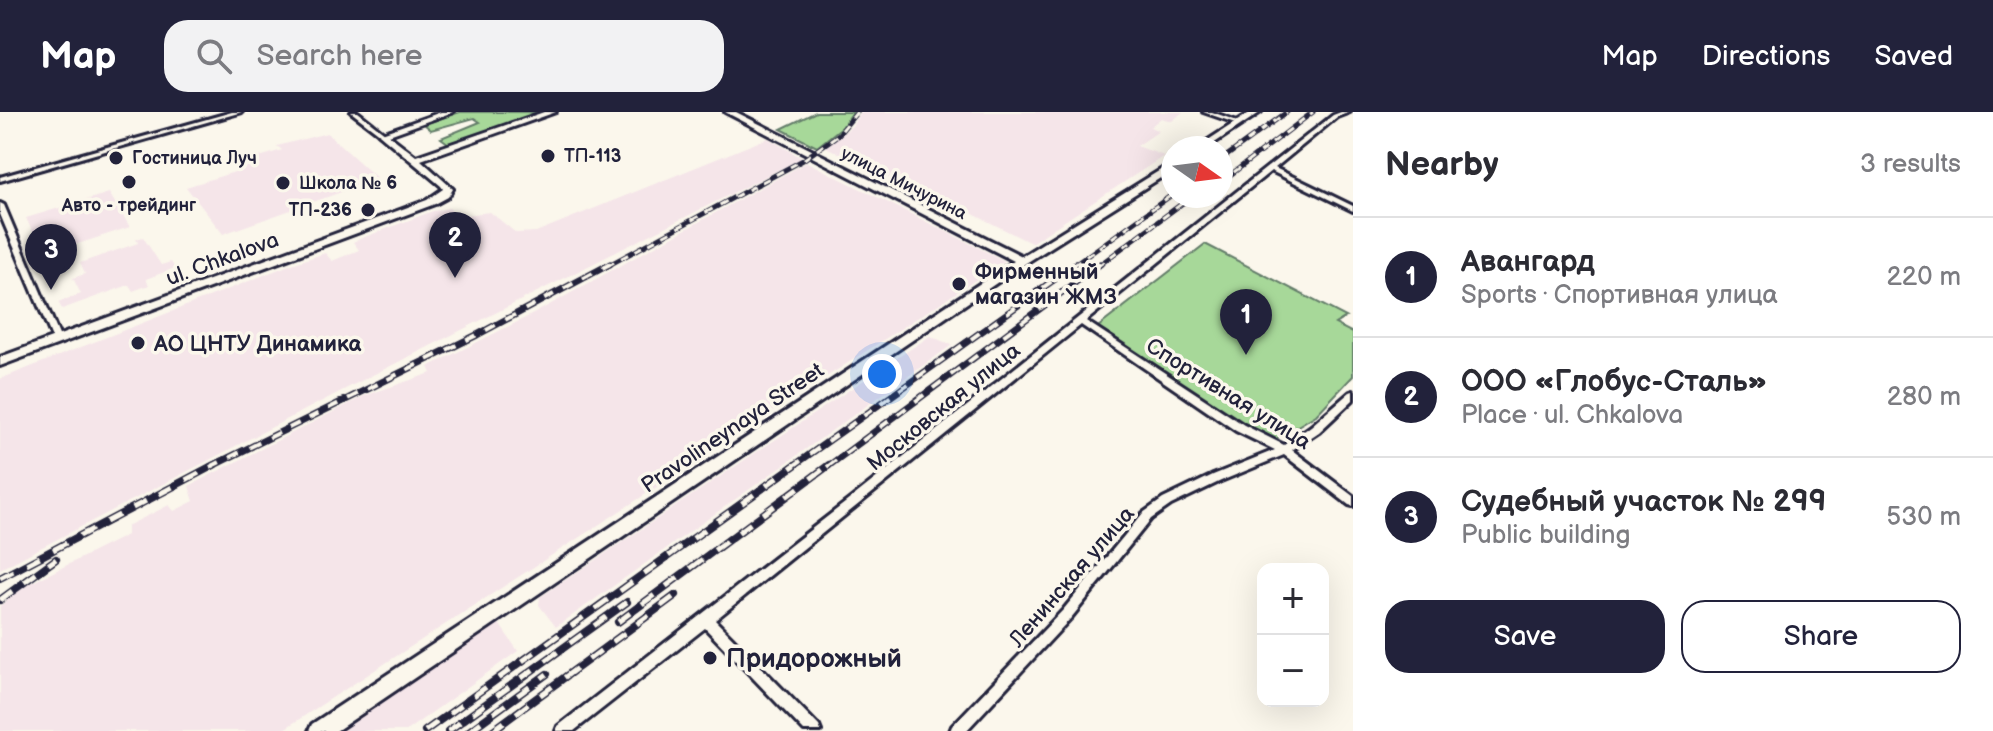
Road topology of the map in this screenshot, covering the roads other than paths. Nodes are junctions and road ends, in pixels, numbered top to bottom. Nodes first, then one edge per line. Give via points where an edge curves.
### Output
1 (239, 112) edge
2 (354, 112) edge
3 (449, 112) edge
4 (552, 112) edge
5 (729, 112) edge
6 (1206, 112) edge
7 (1257, 112) edge
8 (1347, 112) edge
9 (1240, 123) junction
10 (383, 134) junction
11 (1220, 136) edge
12 (413, 160) junction
13 (1270, 168) junction
14 (1161, 174) edge
15 (0, 179) edge
16 (0, 205) edge
17 (1353, 209) edge
18 (1022, 261) junction
19 (1081, 321) junction
20 (57, 340) junction
21 (0, 362) edge
22 (1353, 394) edge
23 (1285, 450) junction
24 (1353, 502) edge
25 (706, 620) junction
26 (319, 731) edge
27 (563, 731) edge
28 (814, 731) edge
29 (957, 731) edge

1 - 15 street
2 - 10 street
3 - 10 main road
4 - 12 main road
5 - 18 main road, улица Мичурина
6 - 9 street
7 - 9 main road
8 - 13 street, Московская улица
9 - 11 main road
10 - 12 main road
12 - 20 main road, ul. Chkalova via 444,184 444,195
13 - 17 street
13 - 19 street, Московская улица
14 - 18 main road, Pravolineynaya Street
16 - 20 street
18 - 26 main road, Pravolineynaya Street
19 - 23 street, Спортивная улица via 1240,428
19 - 25 street, Московская улица
20 - 21 main road, ul. Chkalova
22 - 23 street, Ленинская улица
23 - 24 street, Спортивная улица
23 - 29 street, Ленинская улица via 1217,478 1147,516 1067,614
25 - 27 street, Московская улица
25 - 28 street

